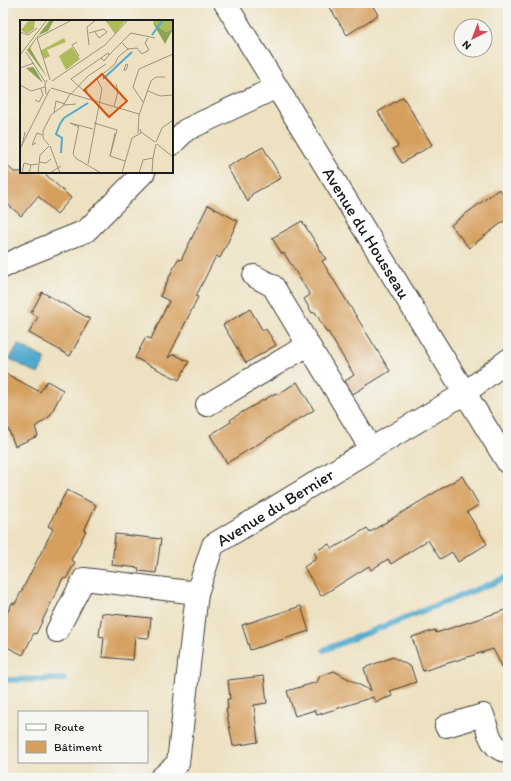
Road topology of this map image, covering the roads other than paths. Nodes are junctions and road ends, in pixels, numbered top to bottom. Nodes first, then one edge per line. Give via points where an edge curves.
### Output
1 (225, 3) edge
2 (277, 87) junction
3 (173, 143) edge
4 (143, 173) edge
5 (3, 267) edge
6 (254, 276) dead end
7 (308, 345) junction
8 (508, 360) edge
9 (465, 393) junction
10 (207, 405) dead end
11 (371, 448) junction
12 (508, 463) edge
13 (197, 593) junction
14 (57, 631) dead end
15 (446, 726) dead end
16 (508, 751) edge
17 (161, 778) edge

1 - 2 street, Avenue du Housseau
2 - 3 street via 186,130
2 - 9 street, Avenue du Housseau
4 - 5 street via 86,231
6 - 7 street via 273,286
7 - 10 street
7 - 11 street
8 - 9 street, Avenue du Bernier
9 - 11 street, Avenue du Bernier
9 - 12 street, Avenue du Housseau
11 - 13 street, Avenue du Bernier via 213,545
13 - 14 street via 84,579
13 - 17 street, Avenue du Bernier via 178,763
15 - 16 street via 483,715 492,742

